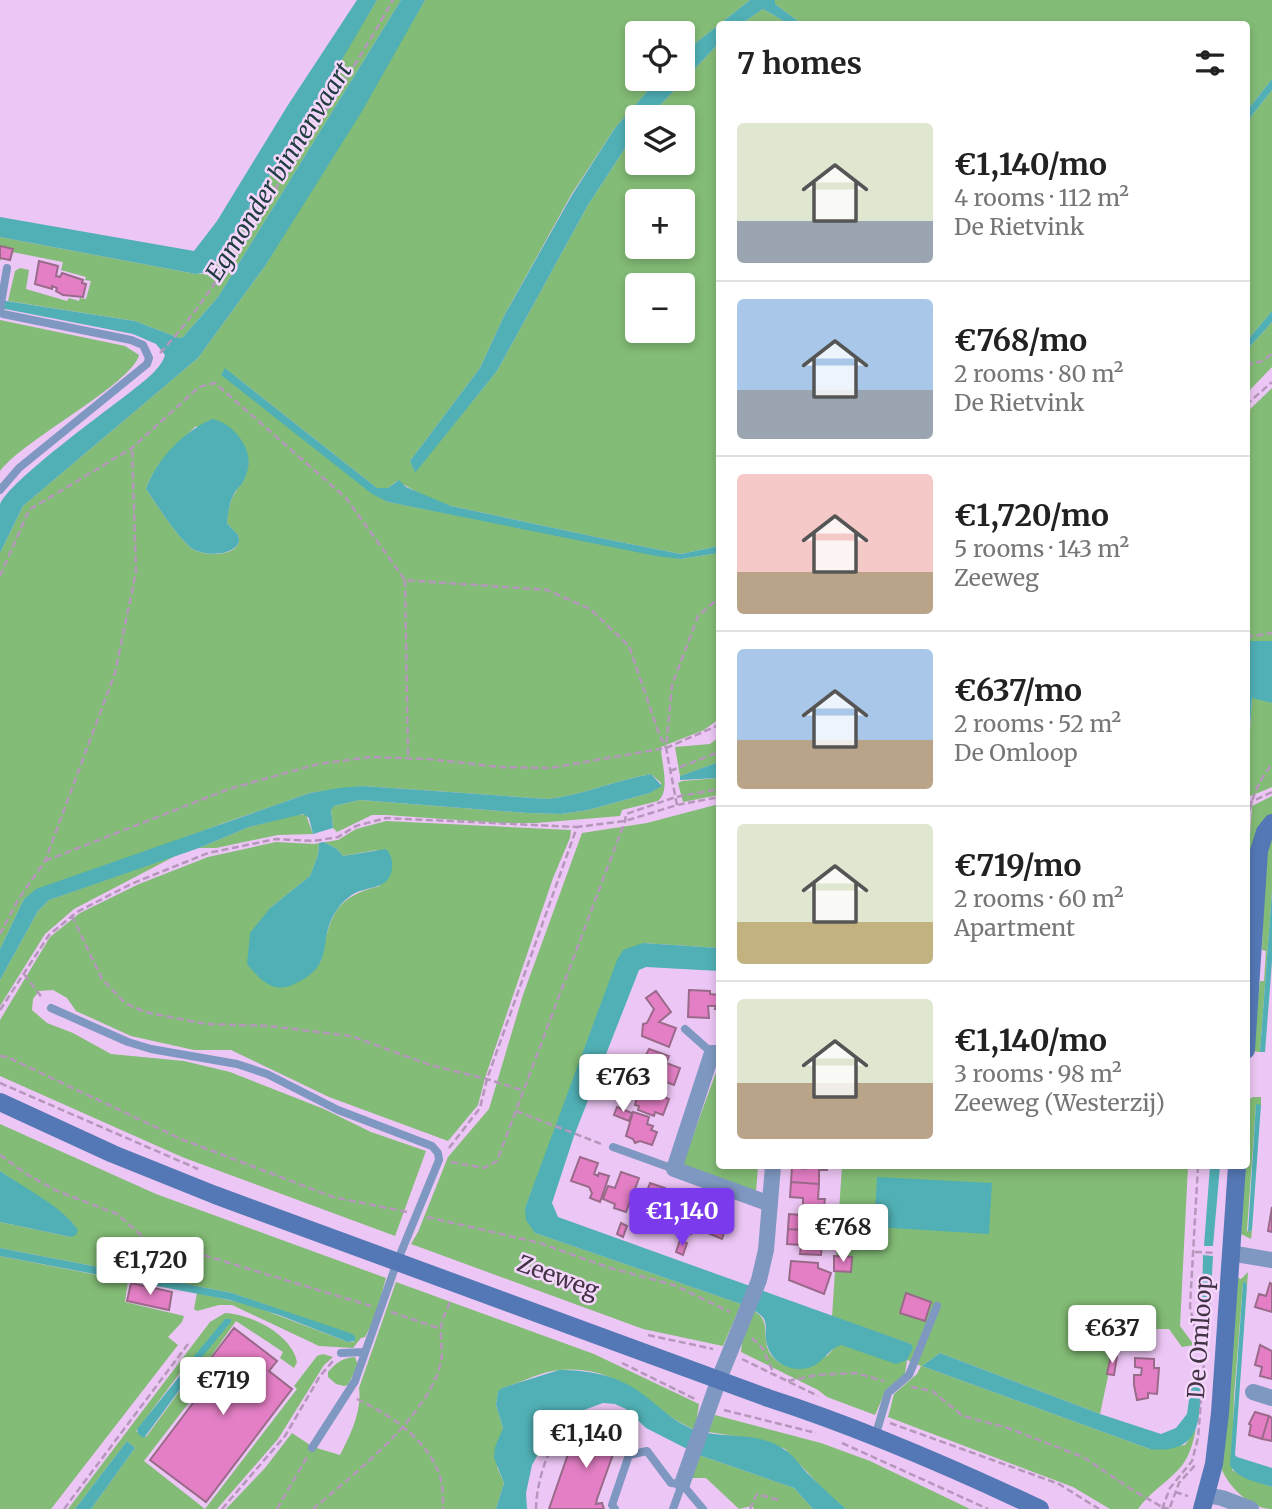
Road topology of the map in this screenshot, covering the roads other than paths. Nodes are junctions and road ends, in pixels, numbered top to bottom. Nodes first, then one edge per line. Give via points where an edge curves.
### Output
1 (8, 268) dead end
2 (0, 310) edge
3 (0, 490) edge
4 (1272, 823) edge
5 (1250, 945) edge
6 (51, 1008) road end
7 (685, 1029) dead end
8 (716, 1053) edge
9 (0, 1102) edge
10 (613, 1147) road end
11 (674, 1169) junction
12 (773, 1169) edge
13 (1237, 1169) edge
14 (770, 1204) junction
15 (1230, 1253) junction
16 (1272, 1260) edge
17 (397, 1262) junction
18 (937, 1306) dead end
19 (364, 1352) junction
20 (341, 1353) road end
21 (719, 1379) junction
22 (1253, 1392) dead end
23 (1272, 1398) edge
24 (877, 1428) junction
25 (312, 1448) road end
26 (682, 1484) junction
27 (1204, 1502) edge
28 (615, 1509) edge
29 (673, 1509) edge
30 (703, 1509) edge
31 (1040, 1509) edge
32 (1251, 1509) edge

1 - 2 lane
2 - 3 lane via 131,341 143,345 149,358 19,468
4 - 5 street via 1259,851
6 - 17 lane via 128,1042 267,1074 338,1110 432,1146 439,1160
7 - 8 lane
8 - 11 street
9 - 17 street, Zeeweg via 215,1195
10 - 11 lane
11 - 14 street
12 - 14 street
13 - 15 street, De Omloop
14 - 21 street via 766,1250 756,1286
15 - 16 street
15 - 27 street, De Omloop via 1220,1413
17 - 19 lane
17 - 21 street, Zeeweg
18 - 24 lane via 909,1375 888,1394
19 - 20 lane
19 - 25 lane via 347,1395
21 - 24 street, Zeeweg
21 - 26 street
22 - 23 street
24 - 31 street, Zeeweg via 916,1453
26 - 28 lane via 671,1483 647,1451 629,1455 612,1505
26 - 29 lane
26 - 30 lane
27 - 32 street via 1222,1498

